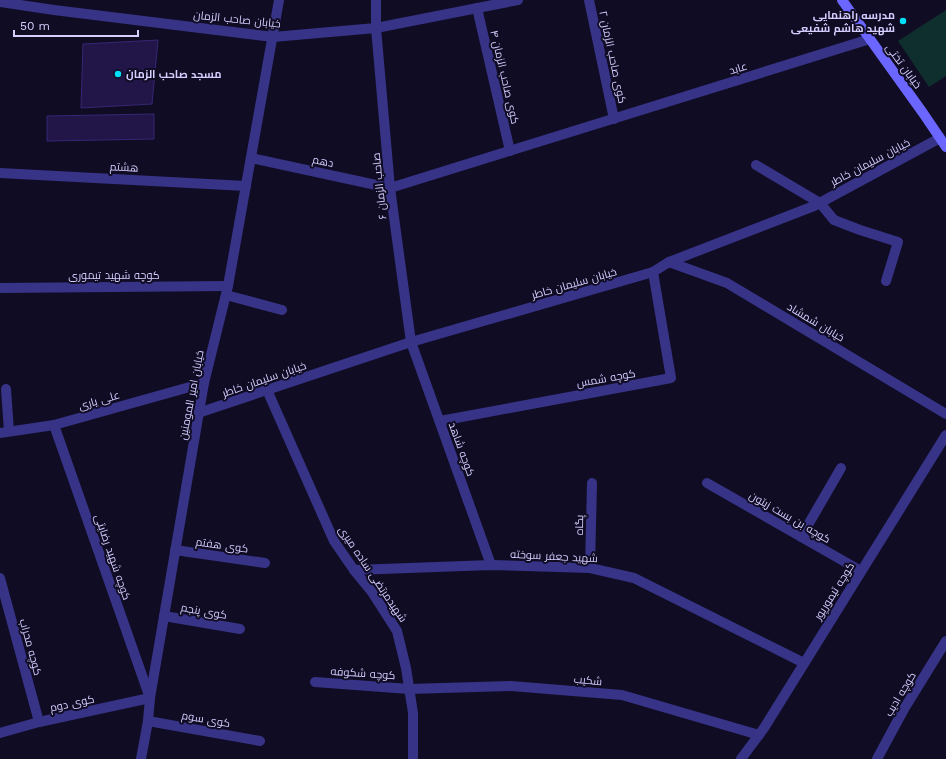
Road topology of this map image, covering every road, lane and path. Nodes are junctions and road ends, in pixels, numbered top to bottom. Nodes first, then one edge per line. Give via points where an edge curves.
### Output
1 (279, 0) edge
2 (376, 0) edge
3 (518, 0) edge
4 (589, 0) edge
5 (842, 0) edge
6 (0, 2) edge
7 (499, 2) edge
8 (477, 8) junction
9 (376, 28) junction
10 (273, 37) junction
11 (870, 39) junction
12 (614, 119) junction
13 (943, 142) edge
14 (510, 151) junction
15 (251, 158) junction
16 (756, 165) dead end
17 (0, 173) edge
18 (246, 186) junction
19 (390, 188) junction
20 (820, 202) junction
21 (669, 262) junction
22 (653, 272) junction
23 (886, 281) dead end
24 (0, 288) edge
25 (227, 290) junction
26 (282, 310) dead end
27 (411, 342) junction
28 (204, 383) junction
29 (6, 389) dead end
30 (268, 390) junction
31 (198, 413) junction
32 (946, 414) edge
33 (440, 421) junction
34 (54, 425) junction
35 (5, 432) edge
36 (946, 435) edge
37 (841, 468) dead end
38 (592, 482) dead end
39 (707, 483) dead end
40 (801, 537) junction
41 (175, 550) junction
42 (265, 563) dead end
43 (491, 564) junction
44 (590, 568) junction
45 (354, 570) junction
46 (861, 571) junction
47 (0, 578) edge
48 (164, 616) junction
49 (240, 629) dead end
50 (946, 641) edge
51 (804, 663) junction
52 (315, 682) dead end
53 (409, 689) junction
54 (150, 698) junction
55 (148, 721) junction
56 (39, 722) junction
57 (0, 733) edge
58 (759, 735) junction
59 (260, 741) dead end
60 (141, 759) edge
61 (413, 759) edge
62 (741, 759) edge
63 (877, 759) edge

1 - 10 street, خیابان امیر المومنین
2 - 9 street, صاحب الزمان ۶
3 - 7 street, خیابان صاحب الزمان
4 - 12 street, کوی صاحب الزمان ۲
5 - 11 main road, خیابان تختی
6 - 10 street, خیابان صاحب الزمان
7 - 8 street, خیابان صاحب الزمان
8 - 9 street, خیابان صاحب الزمان
8 - 14 street, کوی صاحب الزمان ۴
9 - 10 street, خیابان صاحب الزمان
9 - 19 street, صاحب الزمان ۶
10 - 15 street, خیابان امیر المومنین
11 - 12 street, عابد
11 - 13 main road, خیابان تختی
12 - 14 street, عابد
13 - 20 street, خیابان سلیمان خاطر
14 - 19 street, عابد
15 - 18 street, خیابان امیر المومنین
15 - 19 street, دهم
16 - 20 street
17 - 18 street, هشتم
18 - 25 street, خیابان امیر المومنین
19 - 27 street, صاحب الزمان ۶
20 - 21 street, خیابان سلیمان خاطر
20 - 23 street via 834,220 898,242
21 - 22 street, خیابان سلیمان خاطر
21 - 32 street, خیابان شمشاد via 727,283
22 - 27 street, خیابان سلیمان خاطر
22 - 33 street, کوچه شمس via 671,378
24 - 25 street, کوچه شهید تیموری
25 - 26 street, کوچه شهید تیموری
25 - 28 street, خیابان امیر المومنین
27 - 30 street, خیابان سلیمان خاطر
27 - 33 street, کوچه شاهد
28 - 31 street, خیابان امیر المومنین
28 - 34 street, علی یاری
29 - 35 street
30 - 31 street, خیابان سلیمان خاطر
30 - 45 street, شهیدمرتضی ساده میری via 334,540
31 - 41 street, خیابان امیر المومنین
33 - 43 street, کوچه شاهد
34 - 35 street, علی یاری
34 - 54 street, کوچه شهید رضایتی
36 - 46 street, کوچه تیمورپور
37 - 40 street
38 - 44 street, پگاه
39 - 40 street, کوچه بن بست زیتون
40 - 46 street, کوچه بن بست زیتون
41 - 42 street, کوی هفتم
41 - 48 street, خیابان امیر المومنین
43 - 44 street, شهید جعفر سوخته
43 - 45 street, شهید جعفر سوخته
44 - 51 street, شهید جعفر سوخته via 634,578
45 - 53 street, شهیدمرتضی ساده میری via 398,631
46 - 51 street, کوچه تیمورپور
47 - 56 street, کوچه محراب
48 - 49 street, کوی پنجم
48 - 54 street, خیابان امیر المومنین
50 - 63 street, کوچه ادیب
51 - 58 street, کوچه تیمورپور
52 - 53 street, کوچه شکوفه
53 - 58 street, شکیب via 511,686 622,695
53 - 61 street, شهیدمرتضی ساده میری via 413,713
54 - 55 street, خیابان امیر المومنین
54 - 56 street, کوی دوم
55 - 59 street, کوی سوم
55 - 60 street, خیابان امیر المومنین
56 - 57 street, کوی دوم
58 - 62 street, کوچه تیمورپور

